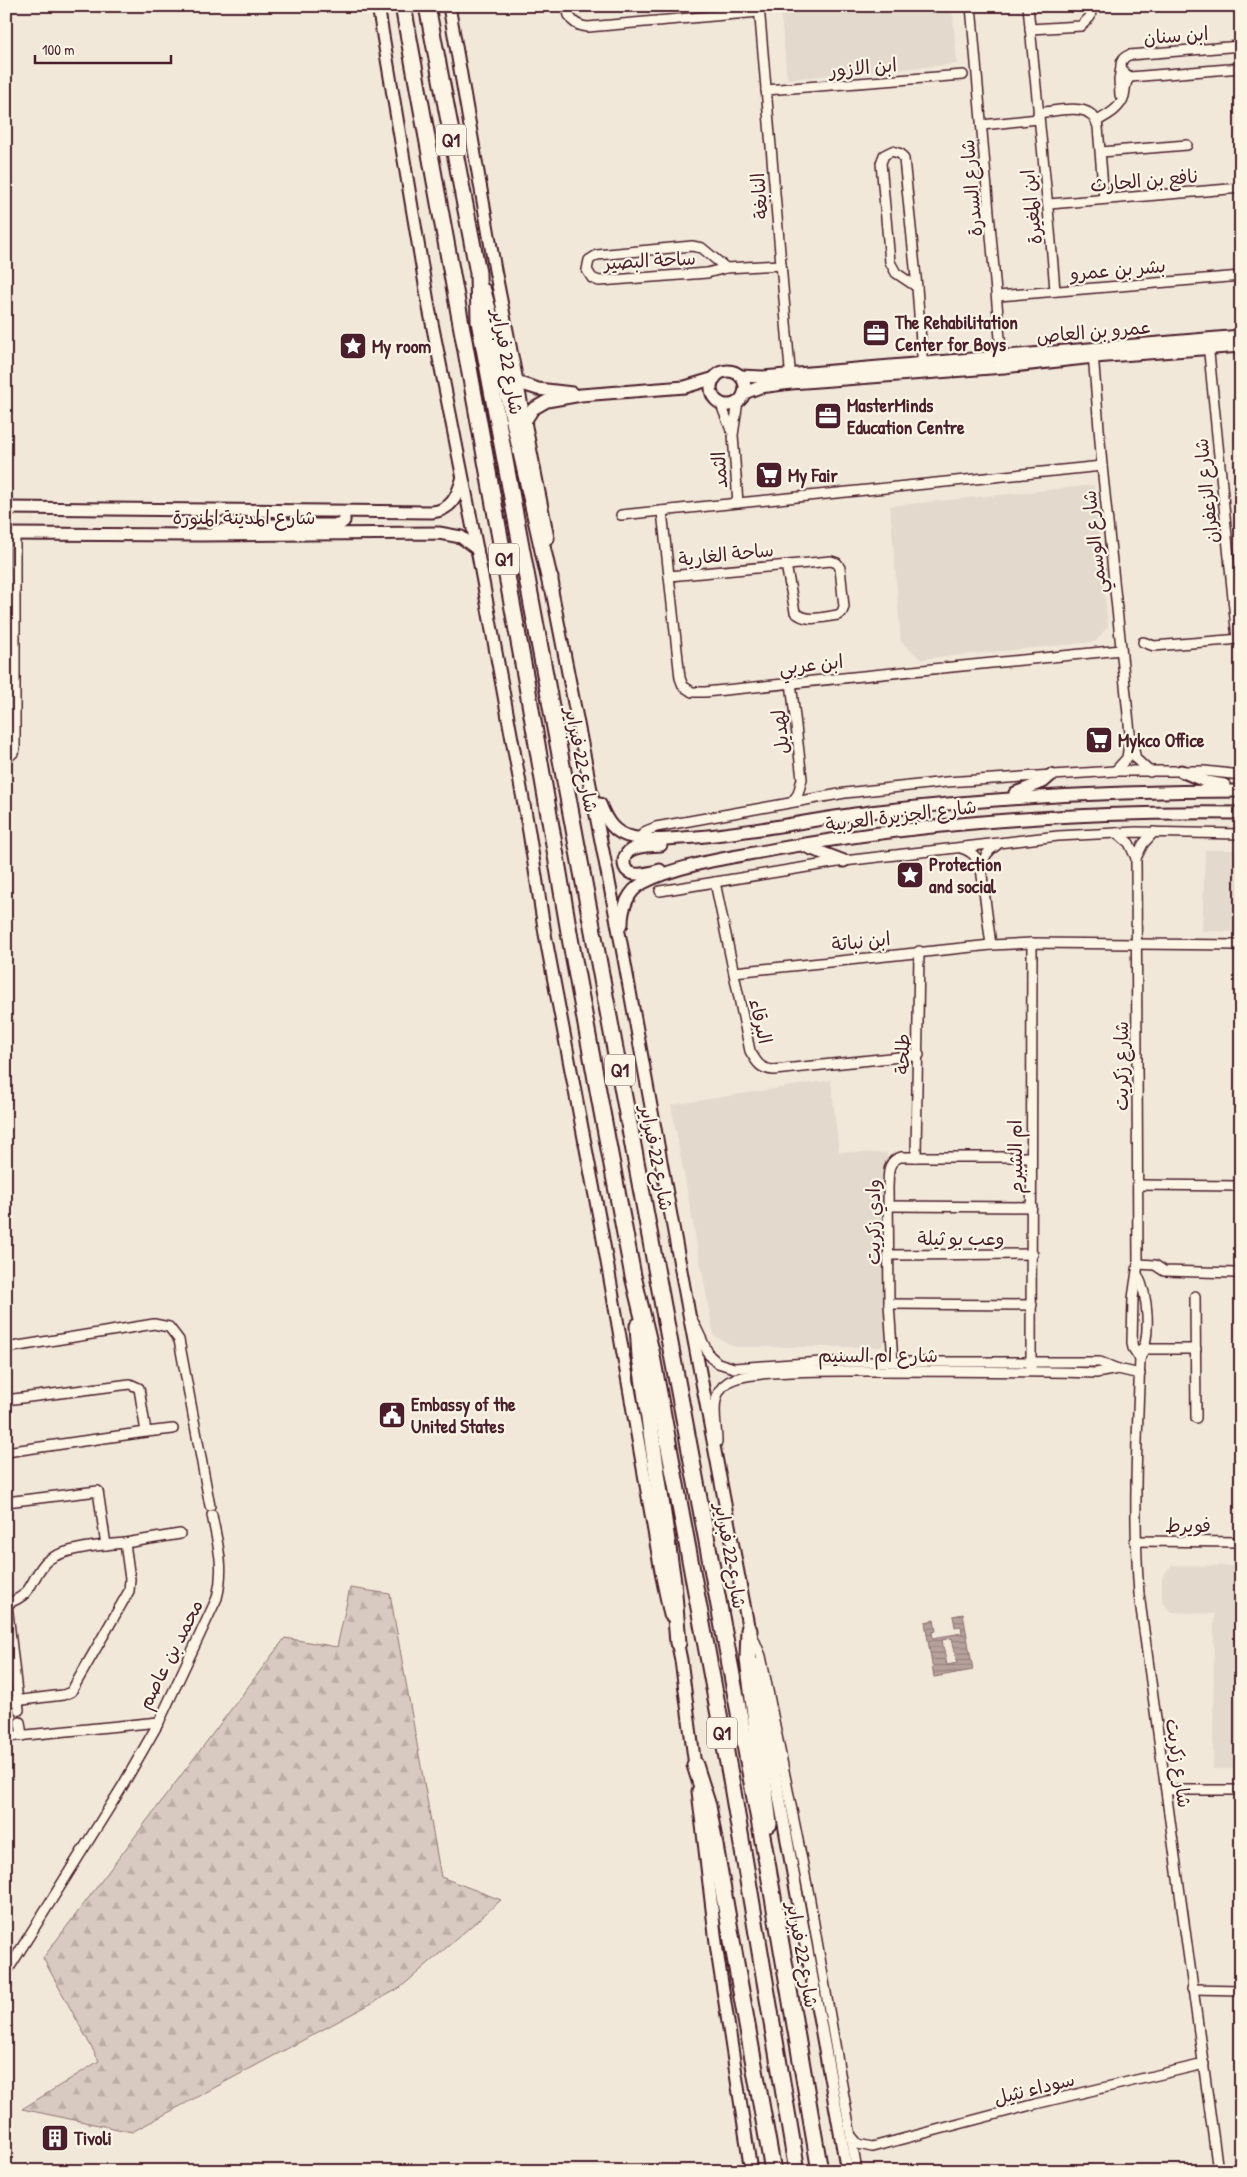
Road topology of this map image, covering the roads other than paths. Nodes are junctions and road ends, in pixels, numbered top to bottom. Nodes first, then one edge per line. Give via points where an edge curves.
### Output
1 (378, 6) edge
2 (402, 6) edge
3 (427, 6) edge
4 (449, 6) edge
5 (567, 6) edge
6 (971, 6) edge
7 (1028, 6) edge
8 (1092, 6) edge
9 (759, 9) edge
10 (1030, 30) junction
11 (1241, 46) edge
12 (1121, 67) junction
13 (1241, 68) edge
14 (964, 75) dead end
15 (1130, 77) junction
16 (766, 90) junction
17 (1122, 100) junction
18 (1038, 116) junction
19 (1097, 122) junction
20 (982, 125) junction
21 (1188, 145) dead end
22 (1100, 152) junction
23 (1241, 188) edge
24 (1104, 199) junction
25 (1049, 204) junction
26 (781, 265) junction
27 (726, 268) junction
28 (478, 272) junction
29 (1241, 276) edge
30 (917, 287) junction
31 (1055, 291) junction
32 (998, 296) junction
33 (1241, 336) edge
34 (1208, 344) junction
35 (1241, 346) edge
36 (1093, 352) junction
37 (1003, 362) junction
38 (923, 369) junction
39 (740, 376) junction
40 (715, 378) junction
41 (791, 379) junction
42 (516, 382) junction
43 (685, 387) junction
44 (581, 395) junction
45 (741, 397) junction
46 (716, 398) junction
47 (524, 423) junction
48 (733, 435) junction
49 (1102, 466) junction
50 (462, 479) junction
51 (738, 503) junction
52 (6, 508) edge
53 (662, 511) junction
54 (344, 512) junction
55 (621, 515) dead end
56 (11, 534) edge
57 (201, 535) junction
58 (477, 549) junction
59 (786, 565) junction
60 (669, 576) junction
61 (551, 586) junction
62 (1239, 639) edge
63 (1143, 642) dead end
64 (1121, 650) junction
65 (791, 682) junction
66 (1130, 733) junction
67 (6, 759) edge
68 (1115, 771) junction
69 (1181, 771) junction
70 (1150, 772) junction
71 (1051, 775) junction
72 (1241, 775) edge
73 (802, 779) junction
74 (592, 786) junction
75 (1241, 786) edge
76 (1241, 791) edge
77 (814, 798) junction
78 (993, 799) junction
79 (792, 802) junction
80 (1241, 813) edge
81 (1154, 832) junction
82 (1117, 833) junction
83 (729, 834) junction
84 (1241, 834) edge
85 (639, 838) junction
86 (998, 844) junction
87 (800, 845) junction
88 (961, 848) junction
89 (1136, 858) junction
90 (721, 859) junction
91 (844, 861) junction
92 (982, 868) junction
93 (715, 882) junction
94 (660, 891) dead end
95 (1032, 943) junction
96 (1136, 944) junction
97 (991, 945) junction
98 (1241, 946) edge
99 (622, 948) junction
100 (919, 951) junction
101 (734, 972) junction
102 (918, 1055) junction
103 (916, 1157) junction
104 (1030, 1157) junction
105 (1138, 1185) junction
106 (1241, 1186) edge
107 (889, 1206) junction
108 (1032, 1207) junction
109 (1032, 1254) junction
110 (889, 1255) junction
111 (1138, 1264) junction
112 (1236, 1273) dead end
113 (1137, 1274) junction
114 (1195, 1296) dead end
115 (638, 1297) junction
116 (889, 1304) junction
117 (1032, 1305) junction
118 (689, 1314) junction
119 (6, 1348) edge
120 (1133, 1348) junction
121 (1145, 1348) junction
122 (1196, 1349) junction
123 (1140, 1359) junction
124 (893, 1362) junction
125 (1031, 1367) junction
126 (1140, 1374) junction
127 (6, 1400) edge
128 (1196, 1418) dead end
129 (173, 1429) dead end
130 (146, 1432) junction
131 (6, 1452) edge
132 (718, 1467) junction
133 (6, 1502) edge
134 (180, 1534) dead end
135 (1135, 1541) junction
136 (1241, 1542) edge
137 (125, 1543) junction
138 (106, 1545) junction
139 (6, 1604) edge
140 (749, 1630) junction
141 (678, 1643) junction
142 (6, 1702) edge
143 (18, 1705) junction
144 (20, 1722) dead end
145 (158, 1722) junction
146 (22, 1736) junction
147 (6, 1737) edge
148 (695, 1765) junction
149 (1167, 1790) junction
150 (1241, 1790) edge
151 (768, 1868) junction
152 (6, 1973) edge
153 (1192, 1990) junction
154 (1241, 1990) edge
155 (1204, 2064) junction
156 (852, 2137) junction
157 (872, 2147) junction
158 (853, 2170) edge
159 (751, 2171) edge
160 (773, 2171) edge
161 (798, 2171) edge
162 (820, 2171) edge
163 (1218, 2171) edge

1 - 50 main road
2 - 115 highway, شارع 22 فبراير / Q1 via 526,680 575,967
3 - 28 highway, شارع 22 فبراير / Q1
4 - 42 main road, شارع 22 فبراير
5 - 9 street via 572,21 588,27
6 - 20 street, شارع السدرة
7 - 10 street, ابن المغيرة
8 - 10 street via 1090,17 1081,26
9 - 16 street, النابغة
10 - 18 street, ابن المغيرة
11 - 12 street, ابن سنان via 1129,55 1122,59
12 - 15 street
12 - 17 street
13 - 15 street, ابن سنان
14 - 16 street, ابن الازور
15 - 17 street via 1125,83
16 - 26 street, النابغة
17 - 19 street via 1117,109
18 - 19 street via 1080,109 1089,112
18 - 20 street
18 - 25 street, ابن المغيرة
19 - 22 street
20 - 32 street, شارع السدرة
21 - 22 street
22 - 24 street
23 - 24 street, نافع بن الحارث
24 - 25 street, نافع بن الحارث
25 - 31 street, ابن المغيرة
26 - 27 street, ساحة البصير
26 - 41 street, النابغة
27 - 27 street, ساحة البصير via 709,252 696,246 597,255 587,266 590,276 599,281 707,273
28 - 61 highway
28 - 151 highway, شارع 22 فبراير / Q1 via 479,321
29 - 31 street, بشر بن عمرو
30 - 30 street via 905,162 901,154 892,151 884,155 881,163 890,262 896,273
30 - 38 street
31 - 32 street, بشر بن عمرو
32 - 37 street, شارع السدرة
33 - 34 main road, عمرو بن العاص
34 - 35 main road, عمرو بن العاص
34 - 36 main road, عمرو بن العاص
34 - 62 street, شارع الزعفران
36 - 37 main road, عمرو بن العاص
36 - 49 street, شارع الوسمي
37 - 38 main road, عمرو بن العاص
38 - 41 main road, عمرو بن العاص
39 - 40 main road via 727,371
39 - 41 main road, عمرو بن العاص
39 - 45 main road via 744,384
40 - 43 main road
40 - 46 main road via 712,385
41 - 45 main road, عمرو بن العاص via 760,387
42 - 44 main road via 538,389
42 - 47 main road, شارع 22 فبراير
43 - 44 main road
43 - 46 main road
44 - 47 main road via 540,404
45 - 46 main road via 732,404
45 - 48 street, الثمد
46 - 48 street, الثمد
47 - 61 main road, شارع 22 فبراير via 552,559
48 - 51 street, الثمد
49 - 51 street
49 - 64 street, شارع الوسمي
50 - 54 main road, شارع المدينة المنورة via 454,501 440,511
50 - 58 main road
51 - 53 street
52 - 54 main road, شارع المدينة المنورة
53 - 55 street
53 - 60 street, ابن عربي
54 - 57 main road via 344,521 339,524 241,526
56 - 57 main road, شارع المدينة المنورة
56 - 67 street via 15,749
57 - 58 main road, شارع المدينة المنورة via 438,533 461,537
58 - 141 main road via 662,1577
59 - 59 street, ساحة الغارية via 837,563 842,612 808,619 794,612
59 - 60 street, ساحة الغارية
60 - 65 street, ابن عربي via 683,686 692,692 705,692
61 - 74 main road, شارع 22 فبراير
62 - 63 street via 1154,646
64 - 65 street, ابن عربي
64 - 66 street, شارع الوسمي
65 - 73 street, لهديل
66 - 68 street, شارع الوسمي via 1127,758
66 - 70 street, شارع الوسمي via 1136,759
68 - 70 street, شارع الجزيرة العربية
68 - 71 street, شارع الجزيرة العربية
69 - 70 street, شارع الجزيرة العربية
69 - 72 street, شارع الجزيرة العربية
69 - 75 main road via 1207,782
71 - 77 street, شارع الجزيرة العربية via 946,782
71 - 78 main road via 1026,790
73 - 77 street, لهديل
73 - 79 street, لهديل
74 - 85 main road, شارع الجزيرة العربية via 609,824 623,834
74 - 99 main road, شارع 22 فبراير
76 - 78 main road, شارع الجزيرة العربية via 1104,792
77 - 79 street, شارع الجزيرة العربية
78 - 83 main road, شارع الجزيرة العربية via 878,811
79 - 85 street, شارع الجزيرة العربية via 656,827
80 - 87 main road, شارع الجزيرة العربية via 1004,820
81 - 82 street, شارع الجزيرة العربية
81 - 84 street, شارع الجزيرة العربية
81 - 89 street
82 - 86 street, شارع الجزيرة العربية
82 - 89 street via 1130,843
83 - 85 main road, شارع الجزيرة العربية
83 - 90 main road via 702,841 636,848 626,855 624,863 627,870 638,874
86 - 88 street, شارع الجزيرة العربية
86 - 92 street via 989,850
87 - 90 main road, شارع الجزيرة العربية
87 - 91 main road
88 - 91 street, شارع الجزيرة العربية
88 - 92 street via 971,852
89 - 96 street, شارع زكريت
90 - 99 main road, شارع الجزيرة العربية via 667,873 634,889 622,916
91 - 93 street, شارع الجزيرة العربية
92 - 97 street
93 - 94 street, شارع الجزيرة العربية
93 - 101 street, البرقاء
95 - 96 street, ابن نباتة
95 - 97 street, ابن نباتة
95 - 104 street, ام الشبرم
96 - 98 street, ابن نباتة
96 - 105 street, شارع زكريت
97 - 100 street, ابن نباتة
99 - 118 main road, شارع 22 فبراير
100 - 101 street, ابن نباتة
100 - 102 street, طلحة
101 - 102 street, البرقاء via 750,1051 763,1069
102 - 103 street, طلحة
103 - 104 street, وادي زكريت
103 - 107 street, وادي زكريت via 897,1158 890,1165
104 - 108 street, ام الشبرم
105 - 106 street
105 - 111 street, شارع زكريت
107 - 108 street
107 - 110 street, وادي زكريت
108 - 109 street, ام الشبرم
109 - 110 street, وعب بو ثيلة
109 - 117 street, ام الشبرم
110 - 116 street, وادي زكريت
111 - 112 street via 1156,1265 1164,1271
111 - 113 street, شارع زكريت
113 - 120 street, شارع زكريت
113 - 121 street, شارع زكريت via 1145,1294
114 - 122 street
115 - 141 highway via 640,1358 673,1582
115 - 161 highway, شارع 22 فبراير / Q1 via 651,1350 730,1774
116 - 117 street
116 - 124 street, وادي زكريت
117 - 125 street, ام الشبرم
118 - 124 street, شارع ام السنيم via 709,1355 729,1368 822,1362
118 - 132 main road, شارع 22 فبراير
119 - 145 street, محمد بن عاصم via 154,1324 169,1327 179,1340 222,1579 217,1598
120 - 121 street
120 - 123 street
121 - 122 street
121 - 123 street, شارع زكريت
122 - 128 street
123 - 126 street, شارع زكريت
124 - 125 street, شارع ام السنيم
125 - 126 street, شارع ام السنيم via 1100,1362
125 - 132 street, شارع ام السنيم via 808,1371 735,1378 723,1386 715,1401
126 - 135 street, شارع زكريت
127 - 130 street via 130,1384 139,1388
129 - 130 street
130 - 131 street
132 - 140 main road, شارع 22 فبراير
133 - 138 street via 98,1491
134 - 137 street
135 - 136 street, فويرط
135 - 149 street, شارع زكريت via 1141,1611
137 - 138 street
137 - 143 street via 129,1591 71,1692
138 - 139 street via 55,1555 45,1564 27,1594
139 - 143 street
140 - 151 highway via 748,1659 768,1821
140 - 156 street, شارع 22 فبراير via 759,1648 763,1665 809,1895
140 - 158 main road, شارع 22 فبراير
141 - 148 main road
142 - 143 street
144 - 146 street
145 - 146 street, محمد بن عاصم
145 - 152 street via 122,1787
146 - 147 street, محمد بن عاصم
148 - 159 main road via 717,1951
148 - 160 highway via 708,1806
149 - 150 street
149 - 153 street, شارع زكريت
151 - 162 highway, شارع 22 فبراير / Q1
153 - 154 street
153 - 155 street, شارع زكريت
155 - 157 street, سوداء نثيل
155 - 163 street, شارع زكريت
156 - 157 street via 858,2144
156 - 158 street, شارع 22 فبراير
157 - 158 street via 861,2155

